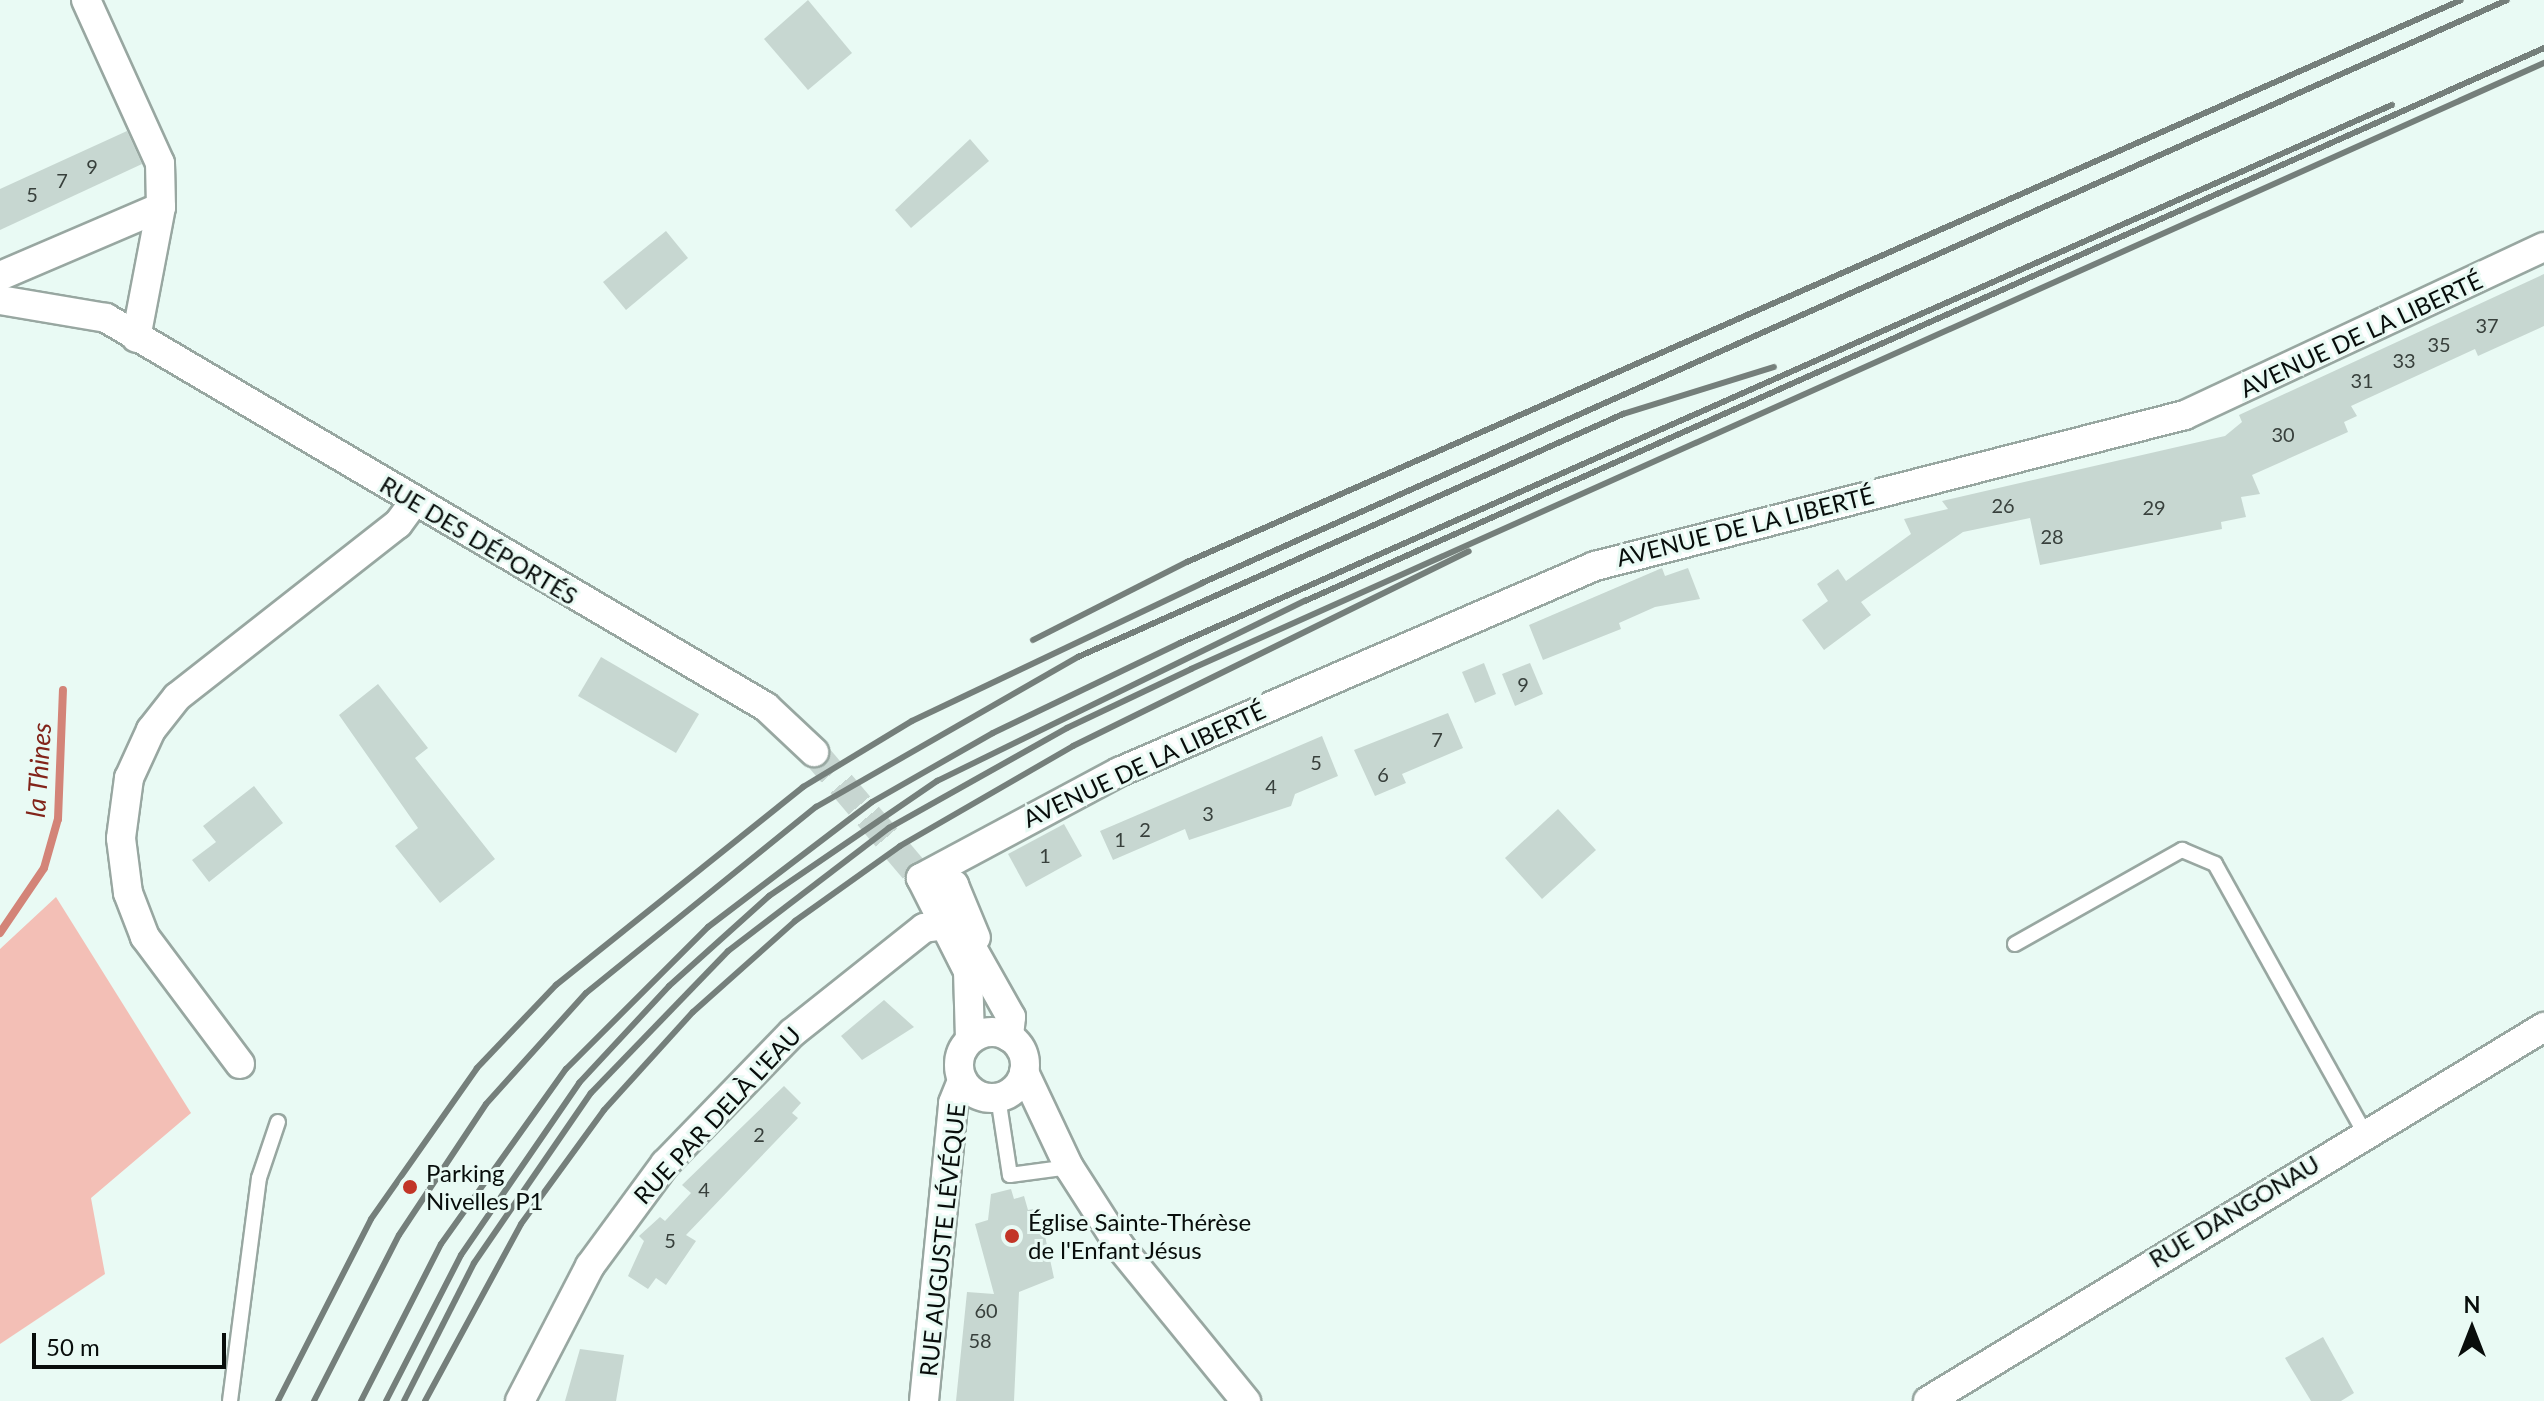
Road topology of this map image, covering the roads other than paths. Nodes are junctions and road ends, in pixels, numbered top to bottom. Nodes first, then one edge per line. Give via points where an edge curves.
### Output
1 (86, 0) edge
2 (161, 207) junction
3 (2544, 247) edge
4 (0, 276) edge
5 (0, 300) edge
6 (136, 338) junction
7 (414, 502) junction
8 (814, 752) tunnel mouth
9 (921, 878) junction
10 (945, 923) junction
11 (2015, 944) dead end
12 (992, 978) junction
13 (2544, 1027) edge
14 (1009, 1037) junction
15 (970, 1039) junction
16 (240, 1064) dead end
17 (1024, 1072) junction
18 (962, 1081) junction
19 (998, 1097) junction
20 (278, 1122) dead end
21 (2365, 1134) junction
22 (1069, 1167) junction
23 (230, 1401) edge
24 (520, 1401) edge
25 (924, 1401) edge
26 (1246, 1401) edge
27 (1928, 1401) edge

1 - 2 street via 160,163
2 - 4 street
2 - 6 street
3 - 9 street, AVENUE DE LA LIBERTÉ via 2185,415 1595,566 1119,772
5 - 6 street, RUE DES DÉPORTÉS via 106,318
6 - 7 street, RUE DES DÉPORTÉS
7 - 8 street, RUE DES DÉPORTÉS via 766,707
7 - 16 street via 398,524 177,697 151,730 129,778 121,838 128,893 145,937
9 - 10 street
9 - 12 street via 954,885
10 - 12 street via 958,923
10 - 15 street via 968,971
10 - 24 street, RUE PAR DELÀ L'EAU via 924,928 792,1033 665,1164 590,1266
11 - 21 lane via 2182,850 2215,864
12 - 14 street via 1011,1017
13 - 21 street, RUE DANGONAU
14 - 15 street via 994,1031
14 - 17 street via 1022,1050
15 - 18 street via 959,1058
17 - 19 street
17 - 22 street
18 - 19 street via 980,1096
18 - 25 street, RUE AUGUSTE LÉVÉQUE via 953,1103
19 - 22 lane via 1010,1175
20 - 23 lane via 259,1178
21 - 27 street, RUE DANGONAU
22 - 26 street via 1121,1248

